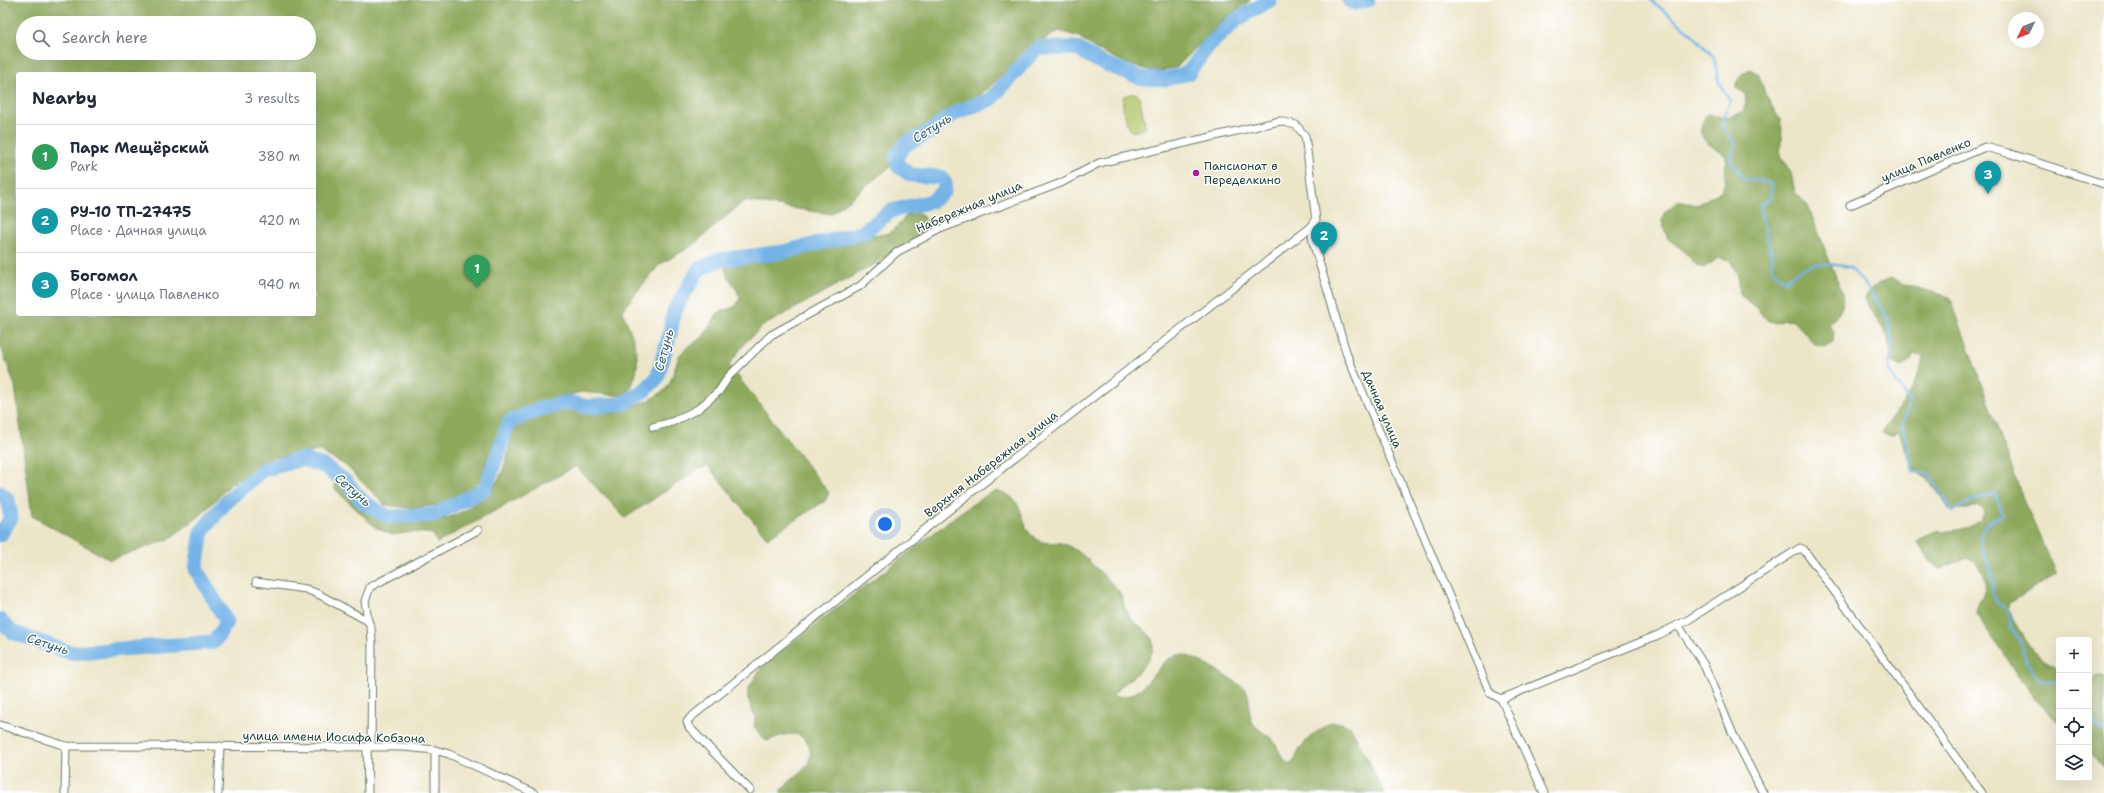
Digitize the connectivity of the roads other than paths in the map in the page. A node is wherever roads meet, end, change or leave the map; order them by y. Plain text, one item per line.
1 (1296, 125) joint
2 (2104, 184) edge
3 (1850, 205) dead end
4 (1311, 227) junction
5 (653, 427) dead end
6 (478, 530) dead end
7 (256, 582) dead end
8 (368, 621) junction
9 (1678, 625) junction
10 (1501, 700) junction
11 (0, 725) edge
12 (66, 746) junction
13 (220, 746) junction
14 (369, 747) junction
15 (435, 750) junction
16 (750, 790) dead end
17 (65, 793) edge
18 (218, 793) edge
19 (368, 793) edge
20 (435, 793) edge
21 (534, 793) edge
22 (1544, 793) edge
23 (1763, 793) edge
24 (1982, 793) edge

1 - 4 street, Дачная улица
1 - 5 street, Набережная улица
2 - 3 street, улица Павленко
4 - 10 street, Дачная улица
4 - 16 street, Верхняя Набережная улица
6 - 8 street
7 - 8 street
8 - 14 street
9 - 10 street
9 - 23 street
9 - 24 street
10 - 22 street
11 - 12 street, улица имени Иосифа Кобзона
12 - 13 street, улица имени Иосифа Кобзона
12 - 17 street
13 - 14 street, улица имени Иосифа Кобзона
13 - 18 street
14 - 15 street, улица имени Иосифа Кобзона
14 - 19 street
15 - 20 street
15 - 21 street, улица имени Иосифа Кобзона

